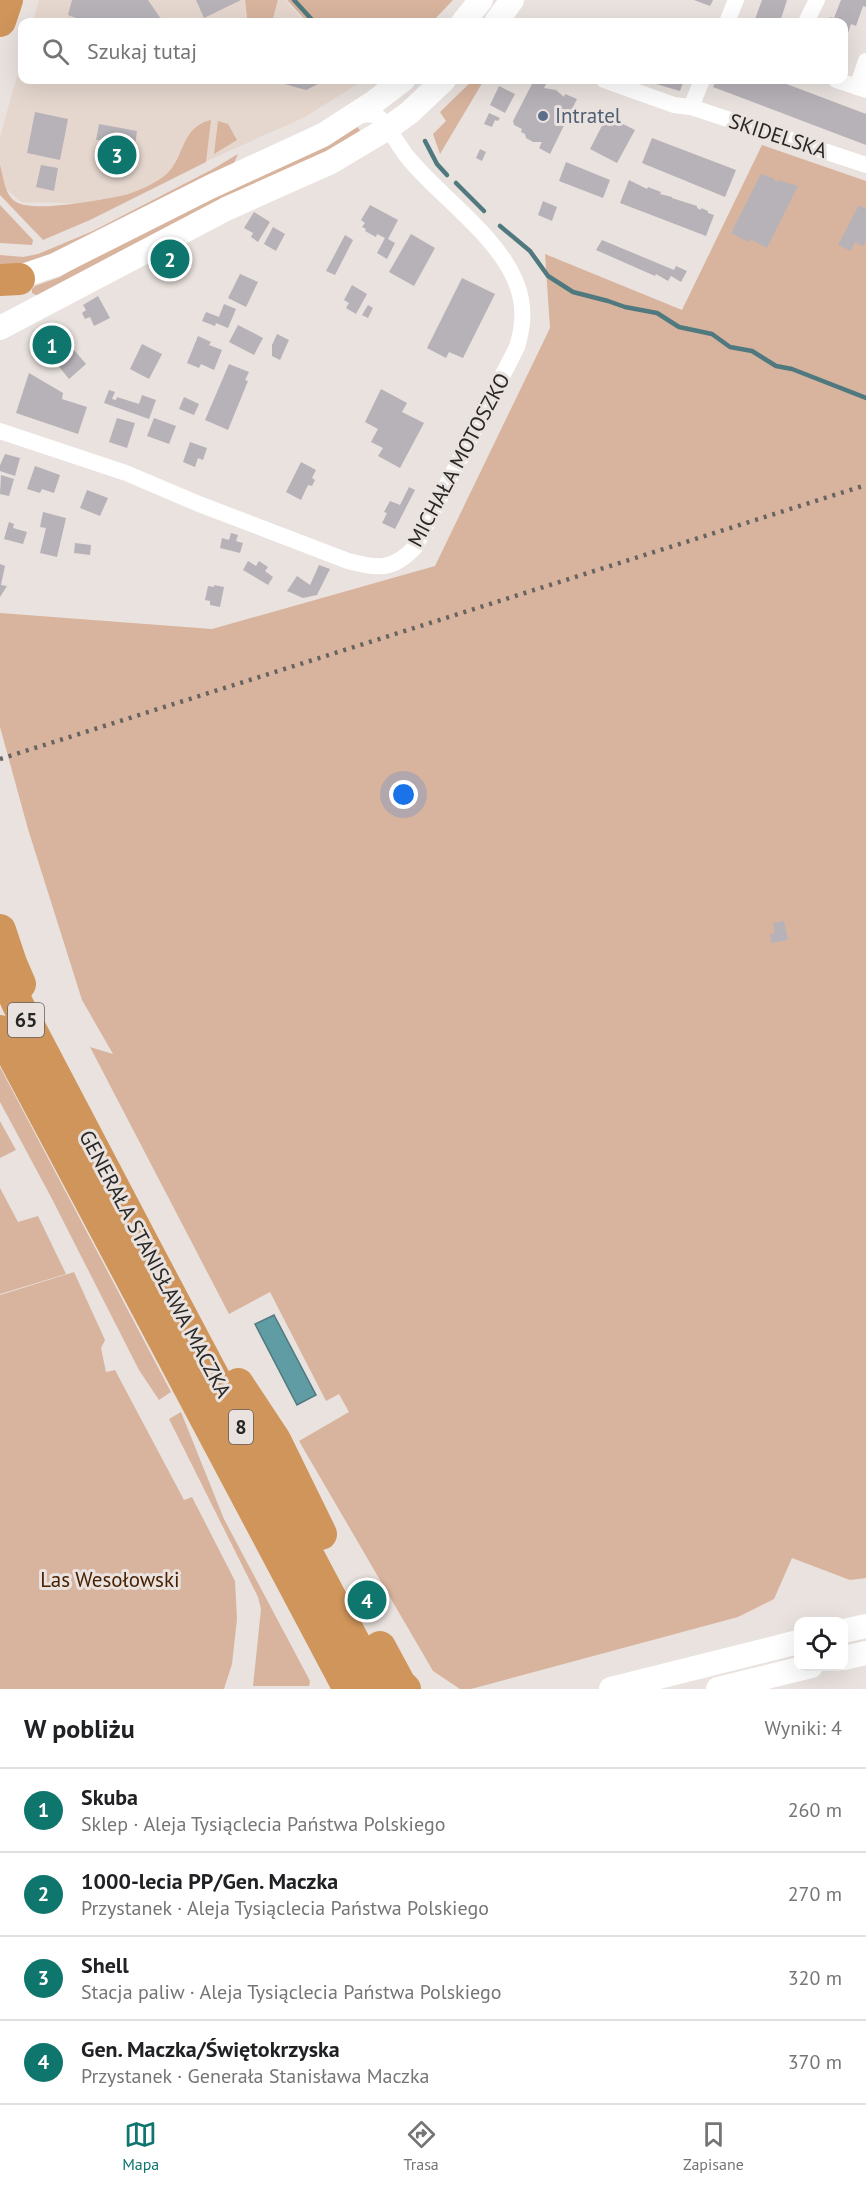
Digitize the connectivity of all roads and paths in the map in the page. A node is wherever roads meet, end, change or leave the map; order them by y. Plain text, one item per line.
1 (7, 0) edge
2 (481, 0) edge
3 (512, 0) edge
4 (736, 0) edge
5 (817, 0) edge
6 (466, 18) edge
7 (499, 18) edge
8 (729, 18) edge
9 (808, 18) edge
10 (0, 21) edge
11 (866, 61) edge
12 (397, 84) edge
13 (440, 84) edge
14 (615, 84) edge
15 (700, 84) edge
16 (861, 88) edge
17 (691, 107) junction
18 (353, 116) junction
19 (388, 128) junction
20 (866, 165) edge
21 (6, 281) edge
22 (36, 308) junction
23 (0, 328) edge
24 (0, 431) edge
25 (0, 930) edge
26 (0, 965) edge
27 (0, 1031) edge
28 (0, 1042) edge
29 (39, 1076) junction
30 (146, 1249) junction
31 (135, 1284) junction
32 (323, 1610) junction
33 (866, 1626) edge
34 (848, 1630) edge
35 (794, 1643) edge
36 (866, 1653) edge
37 (848, 1658) edge
38 (794, 1670) edge
39 (325, 1689) edge
40 (349, 1689) edge
41 (379, 1689) edge
42 (405, 1689) edge
43 (611, 1689) edge
44 (718, 1689) edge

1 - 10 highway
2 - 6 main road
3 - 7 main road
4 - 8 street
5 - 9 street
11 - 16 street
12 - 18 main road
13 - 19 main road
14 - 17 street, SKIDELSKA
15 - 17 street
17 - 20 street, SKIDELSKA
18 - 19 street, MICHAŁA MOTOSZKO
18 - 21 main road
19 - 22 main road
19 - 24 street, MICHAŁA MOTOSZKO
21 - 22 main road
22 - 23 main road
25 - 29 highway, 8
26 - 29 highway, GENERAŁA STANISŁAWA MACZKA / 65
27 - 29 highway, GENERAŁA STANISŁAWA MACZKA / 65
28 - 29 highway, 8
29 - 30 highway, GENERAŁA STANISŁAWA MACZKA / 8
29 - 31 highway, GENERAŁA STANISŁAWA MACZKA / 8
30 - 32 highway, GENERAŁA STANISŁAWA MACZKA / 8
30 - 42 highway
31 - 32 highway, GENERAŁA STANISŁAWA MACZKA / 8
31 - 39 highway
32 - 40 highway, GENERAŁA STANISŁAWA MACZKA / 8
32 - 41 highway, GENERAŁA STANISŁAWA MACZKA / 8
33 - 34 main road
35 - 43 main road
36 - 37 main road
38 - 44 main road

